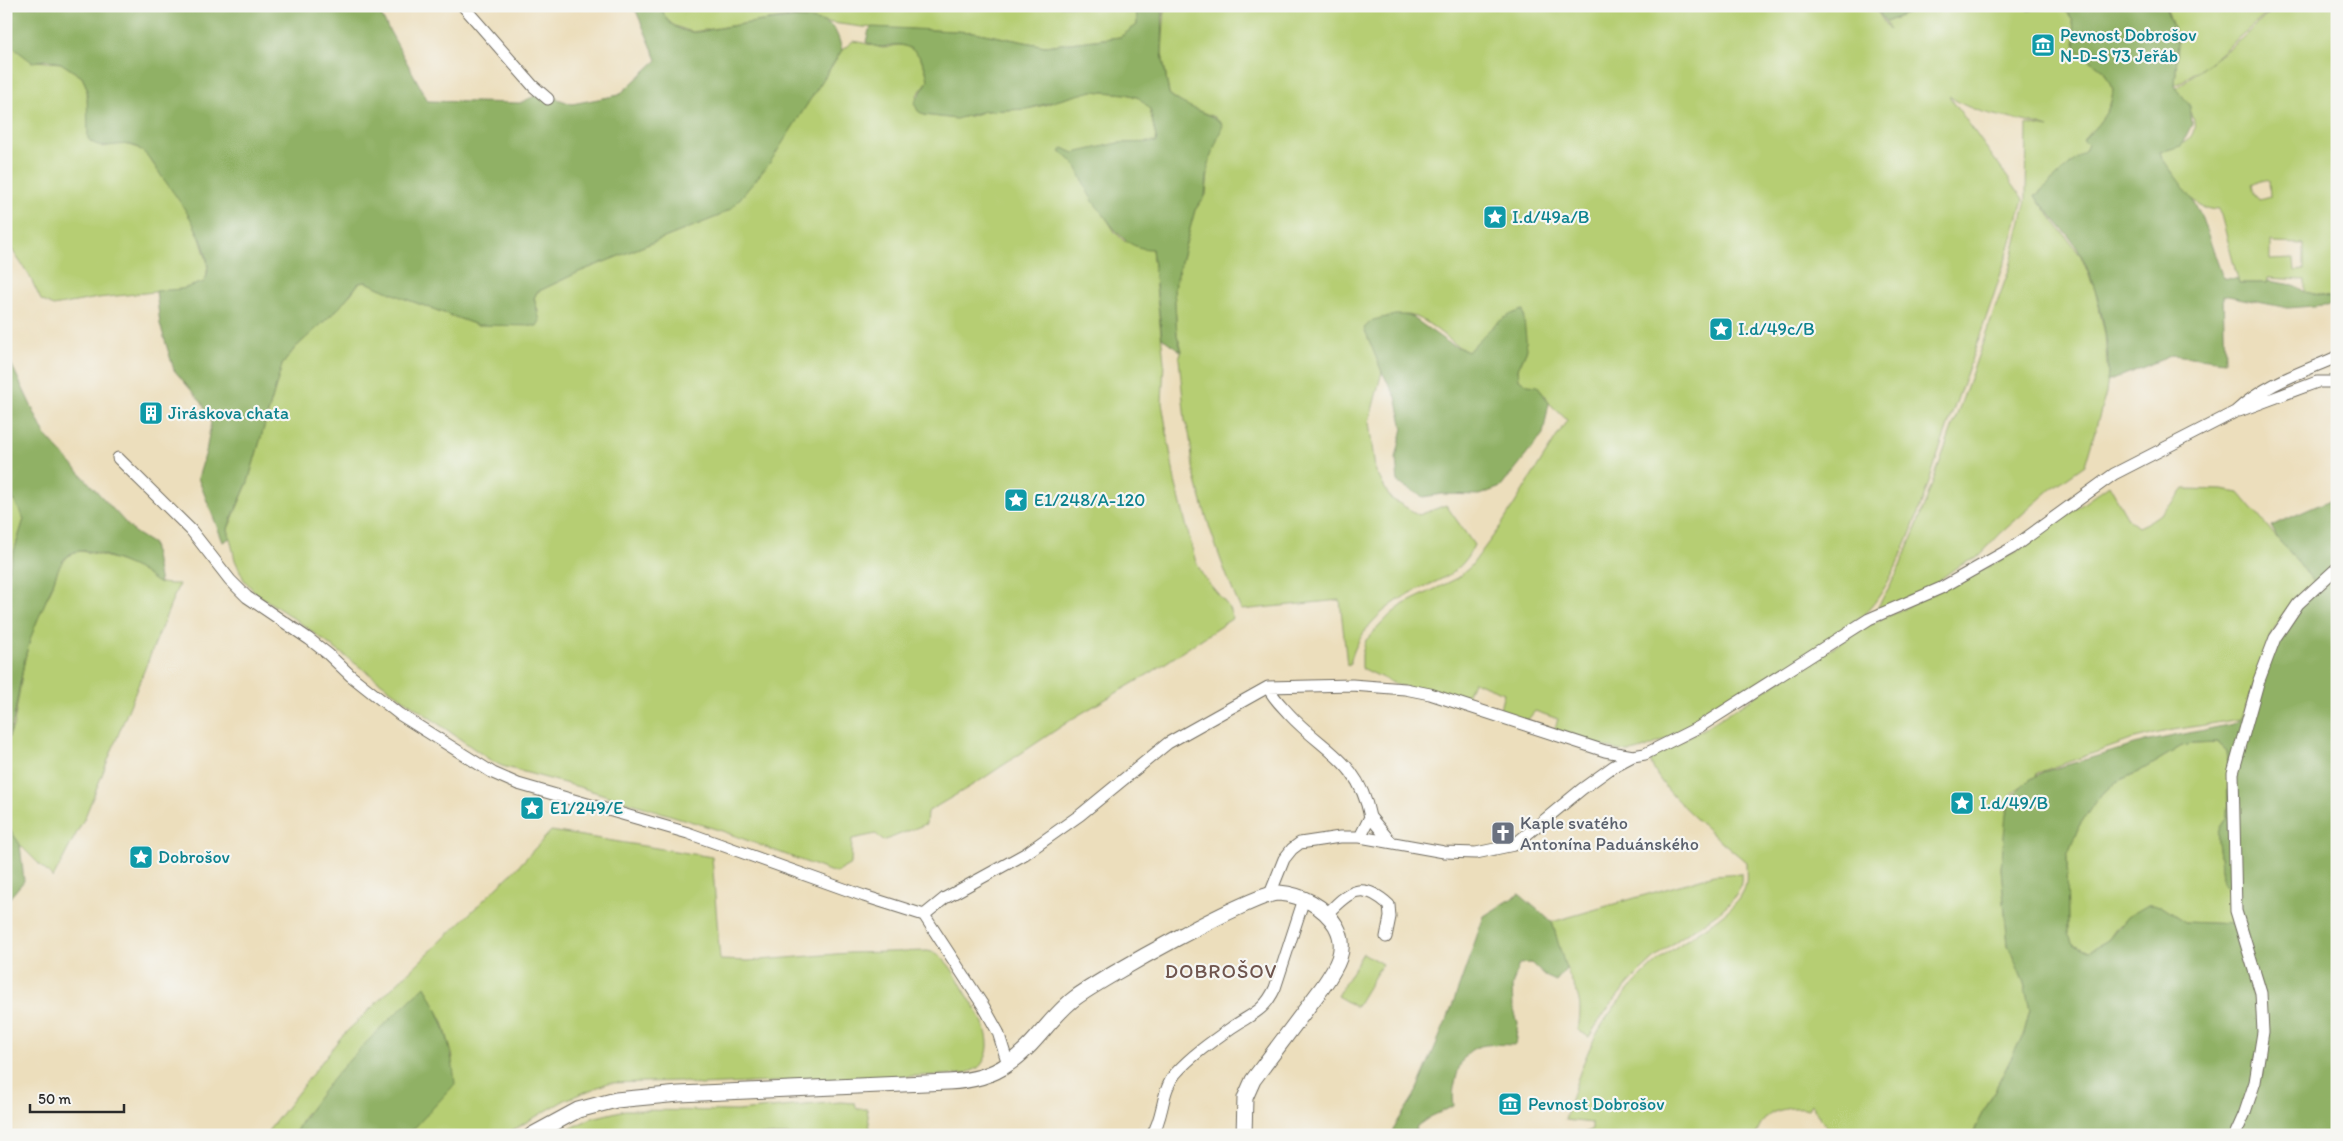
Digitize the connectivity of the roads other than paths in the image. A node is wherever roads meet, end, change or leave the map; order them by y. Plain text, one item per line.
1 (463, 6) edge
2 (548, 99) dead end
3 (2337, 357) edge
4 (2337, 382) edge
5 (2235, 412) junction
6 (118, 458) dead end
7 (2337, 568) edge
8 (1268, 687) junction
9 (1633, 756) junction
10 (1370, 817) junction
11 (1360, 837) junction
12 (1390, 840) junction
13 (1270, 894) junction
14 (1304, 899) junction
15 (1327, 914) junction
16 (924, 915) junction
17 (1386, 937) dead end
18 (1008, 1064) junction
19 (532, 1135) edge
20 (1152, 1135) edge
21 (1244, 1135) edge
22 (2235, 1135) edge

1 - 2 street
3 - 5 street
4 - 5 street
5 - 9 street
6 - 16 street
7 - 22 street
8 - 9 street
8 - 10 street
8 - 16 street
9 - 12 street
10 - 11 street
10 - 12 street
11 - 12 street
11 - 13 street
13 - 14 street
13 - 18 street
14 - 15 street
14 - 20 street
15 - 17 street
15 - 21 street
16 - 18 street
18 - 19 street

